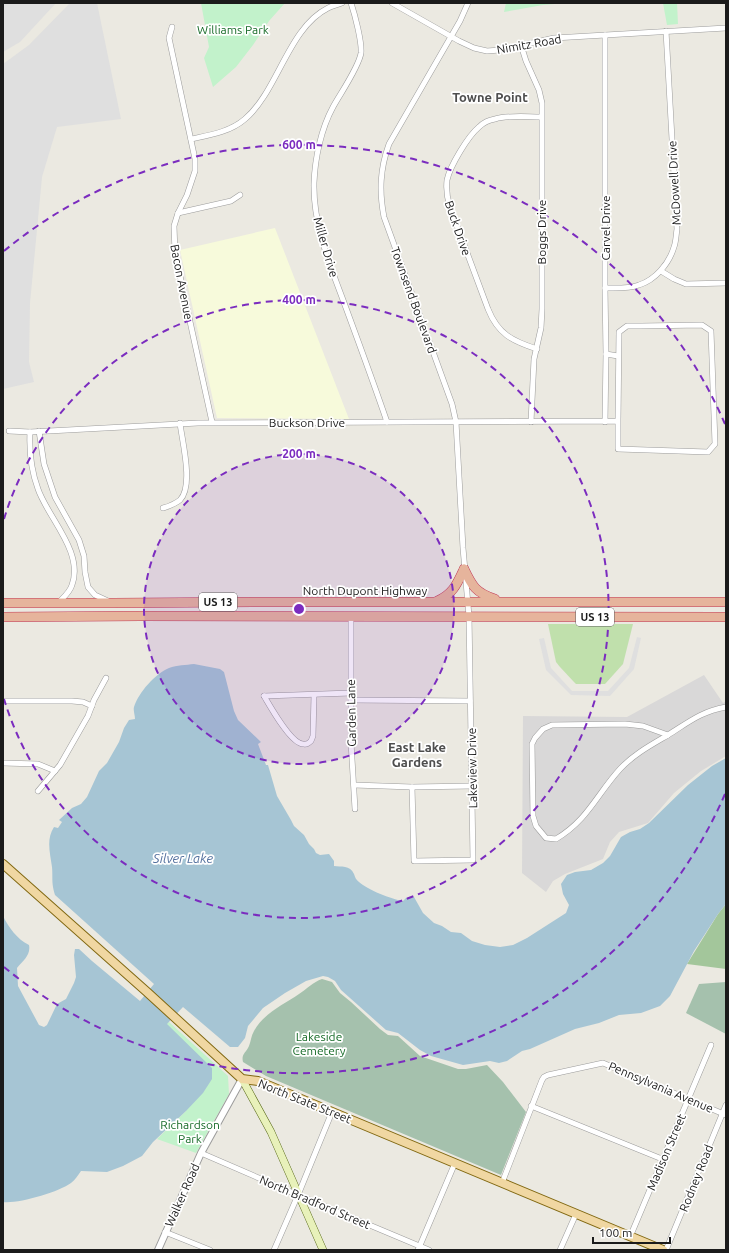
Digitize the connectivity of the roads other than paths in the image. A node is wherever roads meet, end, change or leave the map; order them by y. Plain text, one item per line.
1 (342, 3) edge
2 (351, 3) edge
3 (392, 3) edge
4 (468, 3) edge
5 (172, 27) dead end
6 (726, 28) edge
7 (666, 31) junction
8 (605, 35) junction
9 (450, 37) junction
10 (521, 45) junction
11 (541, 117) junction
12 (191, 139) junction
13 (240, 195) dead end
14 (178, 213) junction
15 (661, 270) junction
16 (726, 283) edge
17 (605, 288) junction
18 (536, 349) junction
19 (606, 354) junction
20 (618, 356) junction
21 (618, 421) junction
22 (212, 422) junction
23 (387, 422) junction
24 (456, 422) junction
25 (531, 422) junction
26 (605, 422) junction
27 (180, 423) junction
28 (9, 431) dead end
29 (39, 431) junction
30 (30, 432) junction
31 (58, 502) junction
32 (164, 508) dead end
33 (48, 509) junction
34 (464, 569) junction
35 (59, 602) junction
36 (434, 602) junction
37 (467, 602) junction
38 (502, 602) junction
39 (726, 602) edge
40 (3, 603) edge
41 (21, 603) junction
42 (113, 603) junction
43 (148, 603) junction
44 (3, 608) edge
45 (111, 616) junction
46 (351, 616) junction
47 (469, 616) junction
48 (3, 617) edge
49 (725, 617) edge
50 (106, 678) dead end
51 (351, 693) junction
52 (314, 695) junction
53 (350, 700) junction
54 (3, 701) edge
55 (470, 701) junction
56 (92, 706) junction
57 (726, 707) edge
58 (668, 735) junction
59 (3, 763) edge
60 (55, 771) junction
61 (354, 785) junction
62 (472, 786) junction
63 (412, 787) junction
64 (38, 791) dead end
65 (355, 809) dead end
66 (3, 864) edge
67 (711, 1045) dead end
68 (242, 1078) junction
69 (688, 1099) junction
70 (726, 1105) edge
71 (532, 1106) junction
72 (332, 1112) junction
73 (724, 1114) edge
74 (201, 1152) junction
75 (662, 1159) junction
76 (455, 1163) junction
77 (502, 1183) junction
78 (298, 1195) junction
79 (576, 1214) junction
80 (166, 1232) junction
81 (630, 1236) junction
82 (419, 1248) edge
83 (158, 1250) edge
84 (210, 1250) edge
85 (274, 1250) edge
86 (324, 1250) edge
87 (429, 1250) edge
88 (560, 1250) edge
89 (663, 1250) edge
90 (666, 1250) edge

1 - 12 street
2 - 23 street, Miller Drive
3 - 9 street, Nimitz Road
4 - 9 street, Townsend Boulevard
5 - 12 street, Bacon Avenue
6 - 7 street, Nimitz Road
7 - 8 street, Nimitz Road
7 - 15 street, McDowell Drive
8 - 10 street, Nimitz Road
8 - 17 street, Carvel Drive
9 - 10 street, Nimitz Road
9 - 24 street, Townsend Boulevard
10 - 11 street, Boggs Drive
11 - 18 street, Boggs Drive
11 - 18 street, Buck Drive
12 - 14 street, Bacon Avenue
13 - 14 street
14 - 22 street, Bacon Avenue
15 - 16 street
15 - 17 street, McDowell Drive
17 - 19 street, Carvel Drive
18 - 25 street, Boggs Drive
19 - 20 street
19 - 26 street, Carvel Drive
20 - 21 street
20 - 21 street
21 - 26 street, Buckson Drive
22 - 23 street, Buckson Drive
22 - 27 street, Buckson Drive
23 - 24 street, Buckson Drive
24 - 25 street, Buckson Drive
24 - 34 street, Townsend Boulevard
25 - 26 street, Buckson Drive
27 - 29 street, Buckson Drive
27 - 32 street
28 - 30 street, Buckson Drive
29 - 30 street, Buckson Drive
29 - 31 street
30 - 33 street
31 - 33 street
31 - 42 street
33 - 35 street
34 - 36 highway
34 - 37 street, Townsend Boulevard
34 - 38 highway
35 - 41 highway, North Dupont Highway / US 13
35 - 42 highway, North Dupont Highway / US 13
36 - 37 highway, North Dupont Highway / US 13
36 - 43 highway, North Dupont Highway / US 13
37 - 38 highway, North Dupont Highway / US 13
37 - 47 street, Townsend Boulevard
38 - 39 highway, North Dupont Highway / US 13
40 - 41 highway, North Dupont Highway / US 13
41 - 44 highway
42 - 43 highway, North Dupont Highway / US 13
43 - 45 highway
45 - 46 highway, US 13
45 - 48 highway, US 13
46 - 47 highway, US 13
46 - 51 street, Garden Lane
47 - 49 highway, US 13
47 - 55 street, Lakeview Drive
50 - 56 street
51 - 52 street
51 - 53 street, Garden Lane
52 - 52 street
53 - 55 street
53 - 61 street, Garden Lane
54 - 56 street
55 - 62 street, Lakeview Drive
56 - 60 street
57 - 58 street
58 - 58 street
59 - 60 street
60 - 64 street
61 - 63 street
61 - 65 street, Garden Lane
62 - 63 street
62 - 63 street, Lakeview Drive
66 - 68 main road, North State Street
67 - 69 street, Madison Street
68 - 72 main road, North State Street
68 - 74 street, Walker Road
68 - 78 main road
69 - 71 street, Pennsylvania Avenue
69 - 73 street, Pennsylvania Avenue
69 - 75 street, Madison Street
70 - 73 street, Rodney Road
71 - 75 street
71 - 77 street, Pennsylvania Avenue
72 - 76 main road, North State Street
72 - 78 street
73 - 90 street, Rodney Road
74 - 78 street, North Bradford Street
74 - 80 street, Walker Road
75 - 81 street, Madison Street
76 - 77 main road, North State Street
76 - 82 street
77 - 79 main road, North State Street
78 - 82 street, North Bradford Street
78 - 85 street
78 - 86 main road
79 - 81 main road, North State Street
79 - 88 street
80 - 83 street, Walker Road
80 - 84 street
81 - 89 main road, North State Street
82 - 87 street, North Bradford Street

